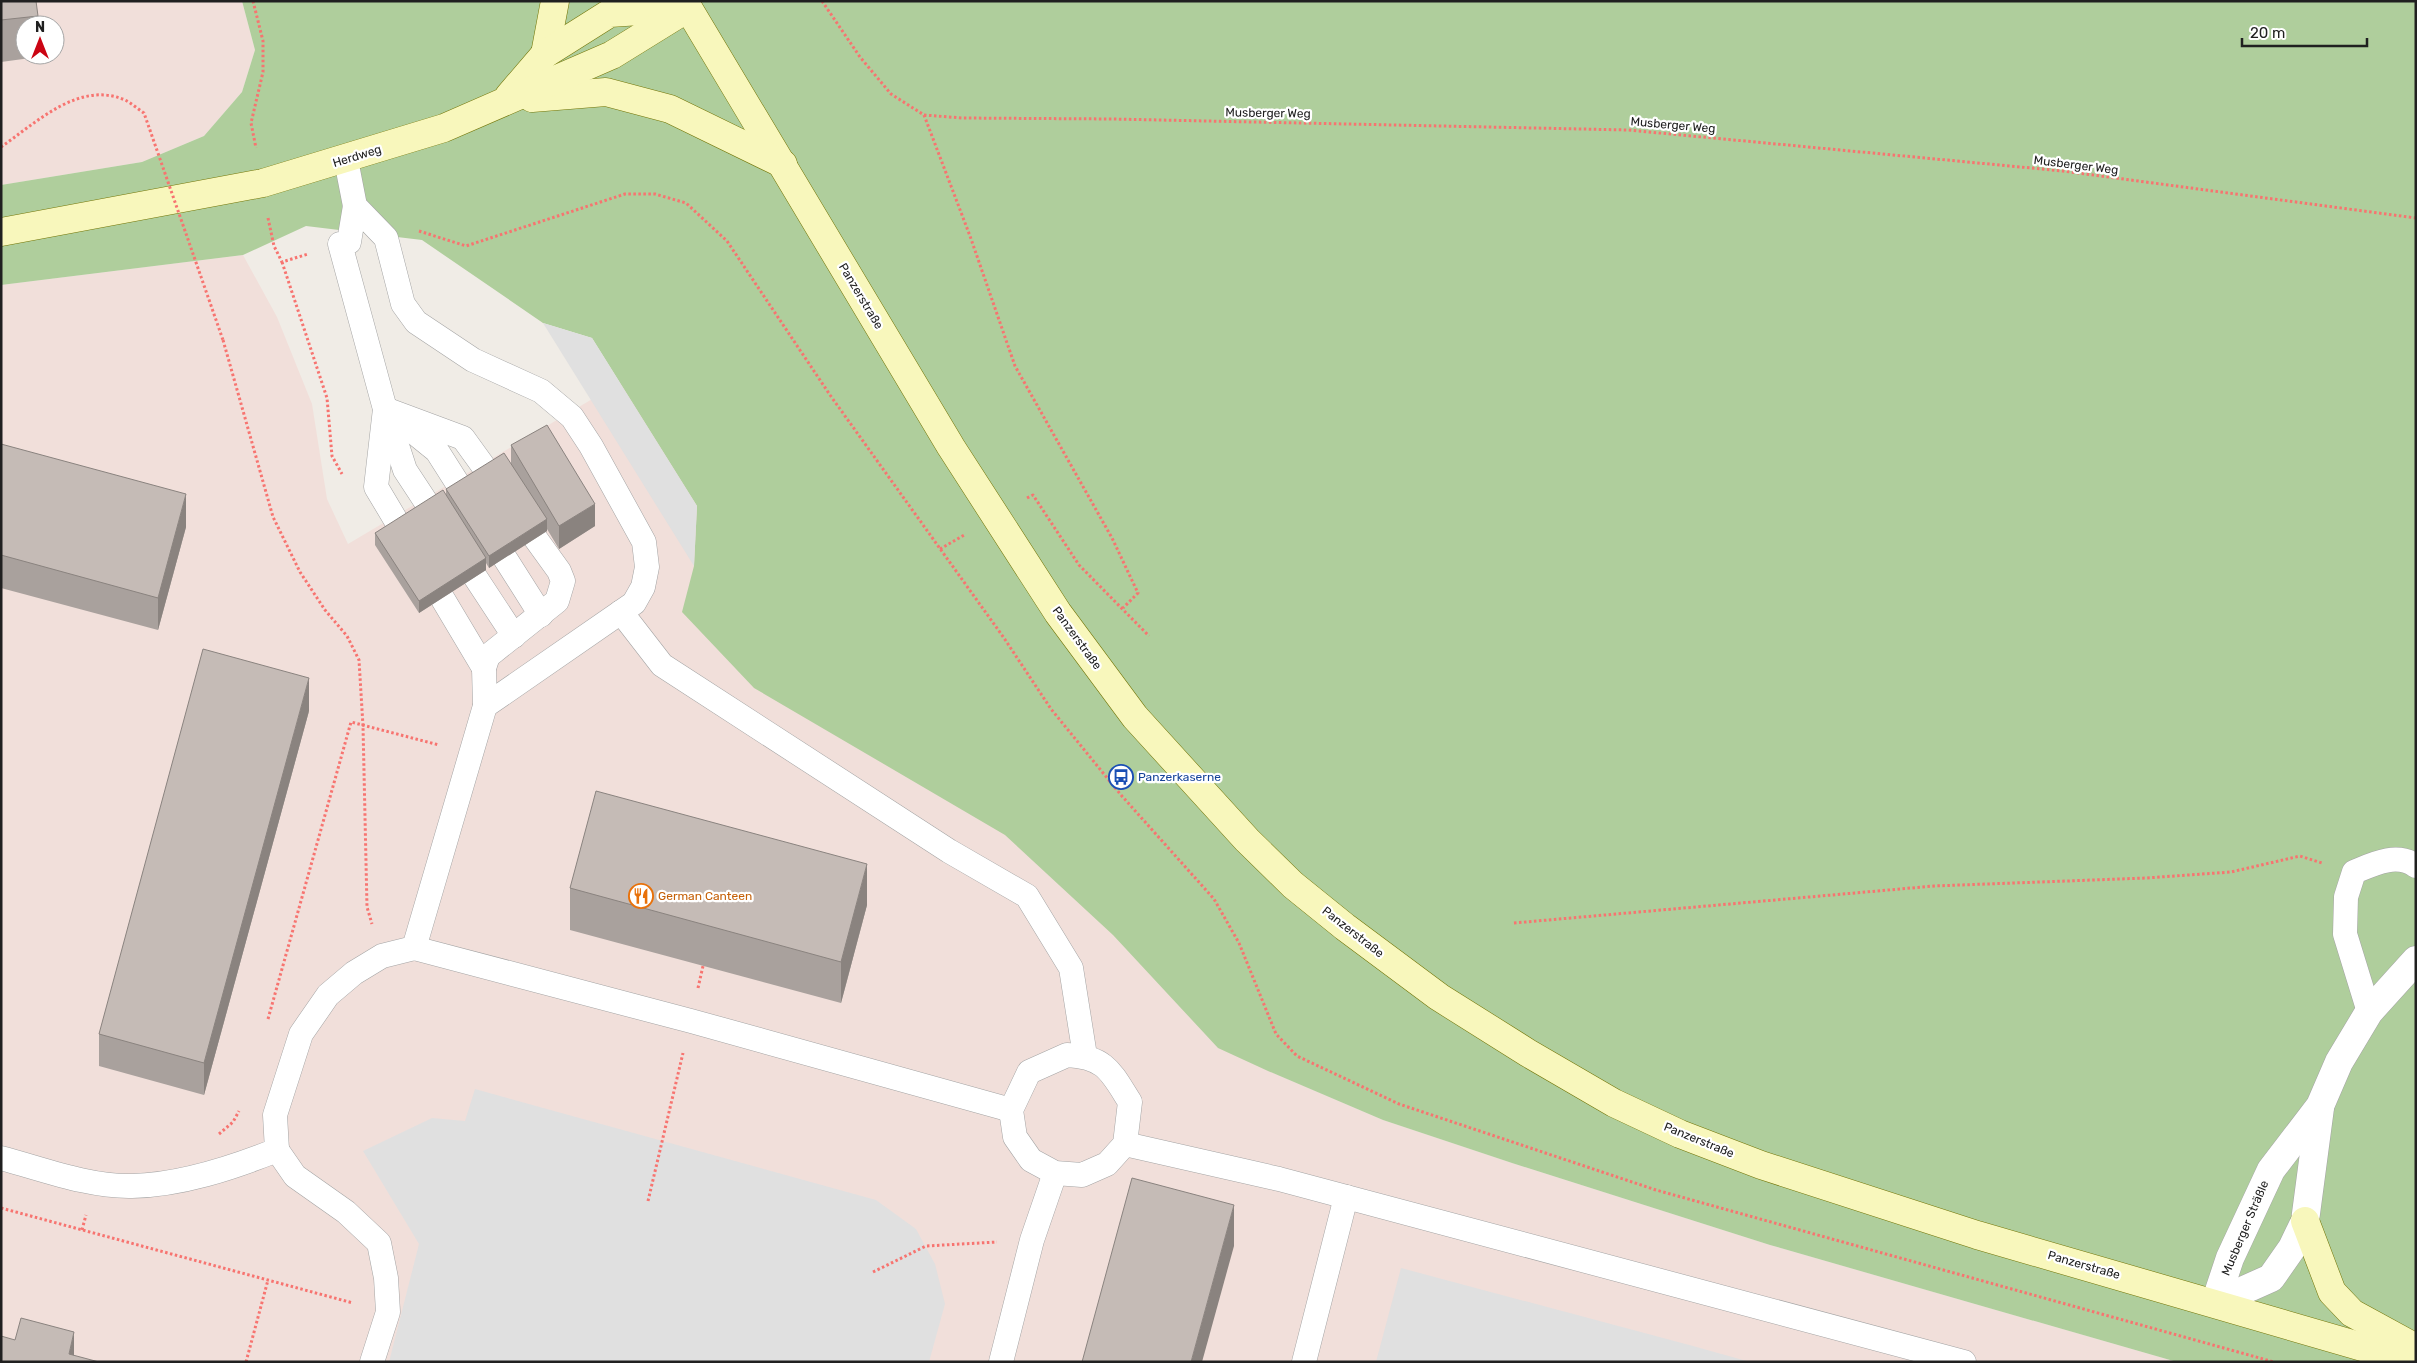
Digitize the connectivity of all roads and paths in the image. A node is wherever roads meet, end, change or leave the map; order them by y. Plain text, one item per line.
1 (253, 1) edge
2 (554, 1) edge
3 (822, 1) edge
4 (686, 5) edge
5 (545, 54) junction
6 (505, 101) junction
7 (924, 115) junction
8 (1, 147) edge
9 (346, 160) junction
10 (783, 164) junction
11 (263, 183) junction
12 (355, 206) junction
13 (2416, 218) edge
14 (1, 232) edge
15 (386, 238) junction
16 (340, 244) junction
17 (282, 262) junction
18 (385, 409) junction
19 (347, 482) dead end
20 (994, 518) junction
21 (940, 550) dead end
22 (1123, 608) junction
23 (621, 612) junction
24 (541, 615) junction
25 (514, 636) junction
26 (1149, 636) dead end
27 (484, 668) junction
28 (485, 706) junction
29 (363, 726) junction
30 (444, 746) dead end
31 (2416, 866) edge
32 (2354, 872) junction
33 (1514, 923) dead end
34 (414, 948) junction
35 (382, 956) junction
36 (2416, 960) edge
37 (703, 966) dead end
38 (2368, 1012) junction
39 (268, 1021) dead end
40 (691, 1021) junction
41 (1085, 1056) junction
42 (242, 1106) dead end
43 (2320, 1106) junction
44 (1011, 1110) junction
45 (215, 1137) dead end
46 (1125, 1144) junction
47 (277, 1150) junction
48 (1, 1158) edge
49 (1054, 1173) junction
50 (92, 1182) junction
51 (1346, 1197) junction
52 (648, 1200) dead end
53 (1, 1208) edge
54 (2305, 1221) junction
55 (82, 1230) junction
56 (1032, 1240) junction
57 (873, 1272) dead end
58 (268, 1280) junction
59 (2215, 1303) junction
60 (388, 1312) junction
61 (2416, 1348) edge
62 (246, 1362) edge
63 (372, 1362) edge
64 (1001, 1362) edge
65 (1304, 1362) edge
66 (1964, 1362) edge
67 (2414, 1362) edge

1 - 11 path
2 - 5 main road
3 - 7 path
4 - 5 main road
4 - 6 main road, Herdweg
4 - 10 main road, Panzerstraße
5 - 6 main road
6 - 9 main road, Herdweg
6 - 10 main road
7 - 13 path, Musberger Weg
7 - 22 path
8 - 29 path, bridge
9 - 11 main road, Herdweg
9 - 12 lane
10 - 20 main road, Panzerstraße
11 - 14 main road, Herdweg
11 - 17 path
12 - 15 lane
12 - 16 lane
15 - 21 path
15 - 23 lane
16 - 17 path
16 - 18 lane
17 - 19 path
18 - 24 lane
18 - 24 lane
18 - 25 lane
18 - 27 lane
20 - 22 path
20 - 59 main road, Panzerstraße
22 - 26 path
23 - 28 lane
23 - 41 lane
24 - 25 lane
25 - 27 lane
27 - 28 lane
28 - 34 lane
29 - 30 path
29 - 35 path
29 - 39 path
31 - 32 lane
32 - 33 path
32 - 38 lane
34 - 35 lane
34 - 40 lane
35 - 47 lane
36 - 38 street, Musberger Sträßle
37 - 40 path
38 - 43 street, Musberger Sträßle
40 - 44 lane
40 - 52 path
41 - 44 lane
41 - 46 lane
42 - 45 path
43 - 54 street, Musberger Sträßle
43 - 59 street, Musberger Sträßle
44 - 49 lane
46 - 49 lane
46 - 51 lane
47 - 50 lane
47 - 60 lane
48 - 50 lane
49 - 56 lane
50 - 55 path
51 - 65 lane
51 - 66 lane
53 - 55 path
54 - 59 street, Musberger Sträßle
54 - 61 main road
55 - 58 path
56 - 57 path
56 - 64 lane
58 - 60 path
58 - 62 path
59 - 67 main road, Panzerstraße
60 - 63 lane

